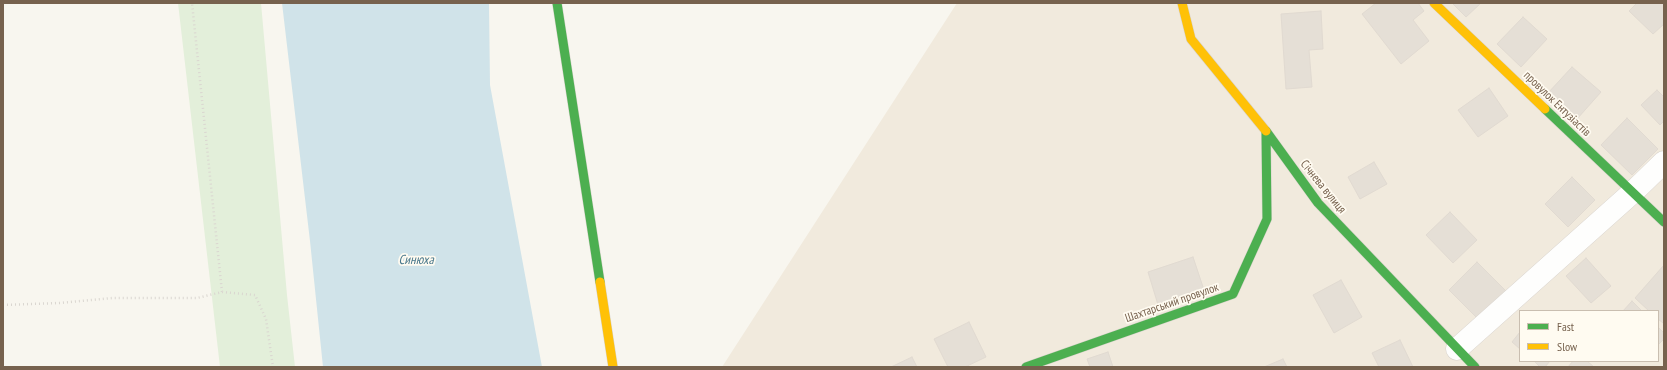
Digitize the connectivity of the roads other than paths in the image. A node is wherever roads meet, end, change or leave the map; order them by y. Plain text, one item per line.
1 (557, 3) edge
2 (1182, 3) edge
3 (1434, 3) edge
4 (1266, 131) junction
5 (1664, 162) edge
6 (1633, 192) junction
7 (1664, 222) edge
8 (1457, 349) junction
9 (613, 367) edge
10 (1026, 367) edge
11 (1474, 367) edge

1 - 9 street
2 - 4 street, Січнева вулиця
3 - 6 street, провулок Ентузіастів
4 - 8 street, Січнева вулиця
4 - 10 street, Шахтарський провулок
5 - 6 street
6 - 7 street, провулок Ентузіастів
6 - 8 street
8 - 11 street, Січнева вулиця

